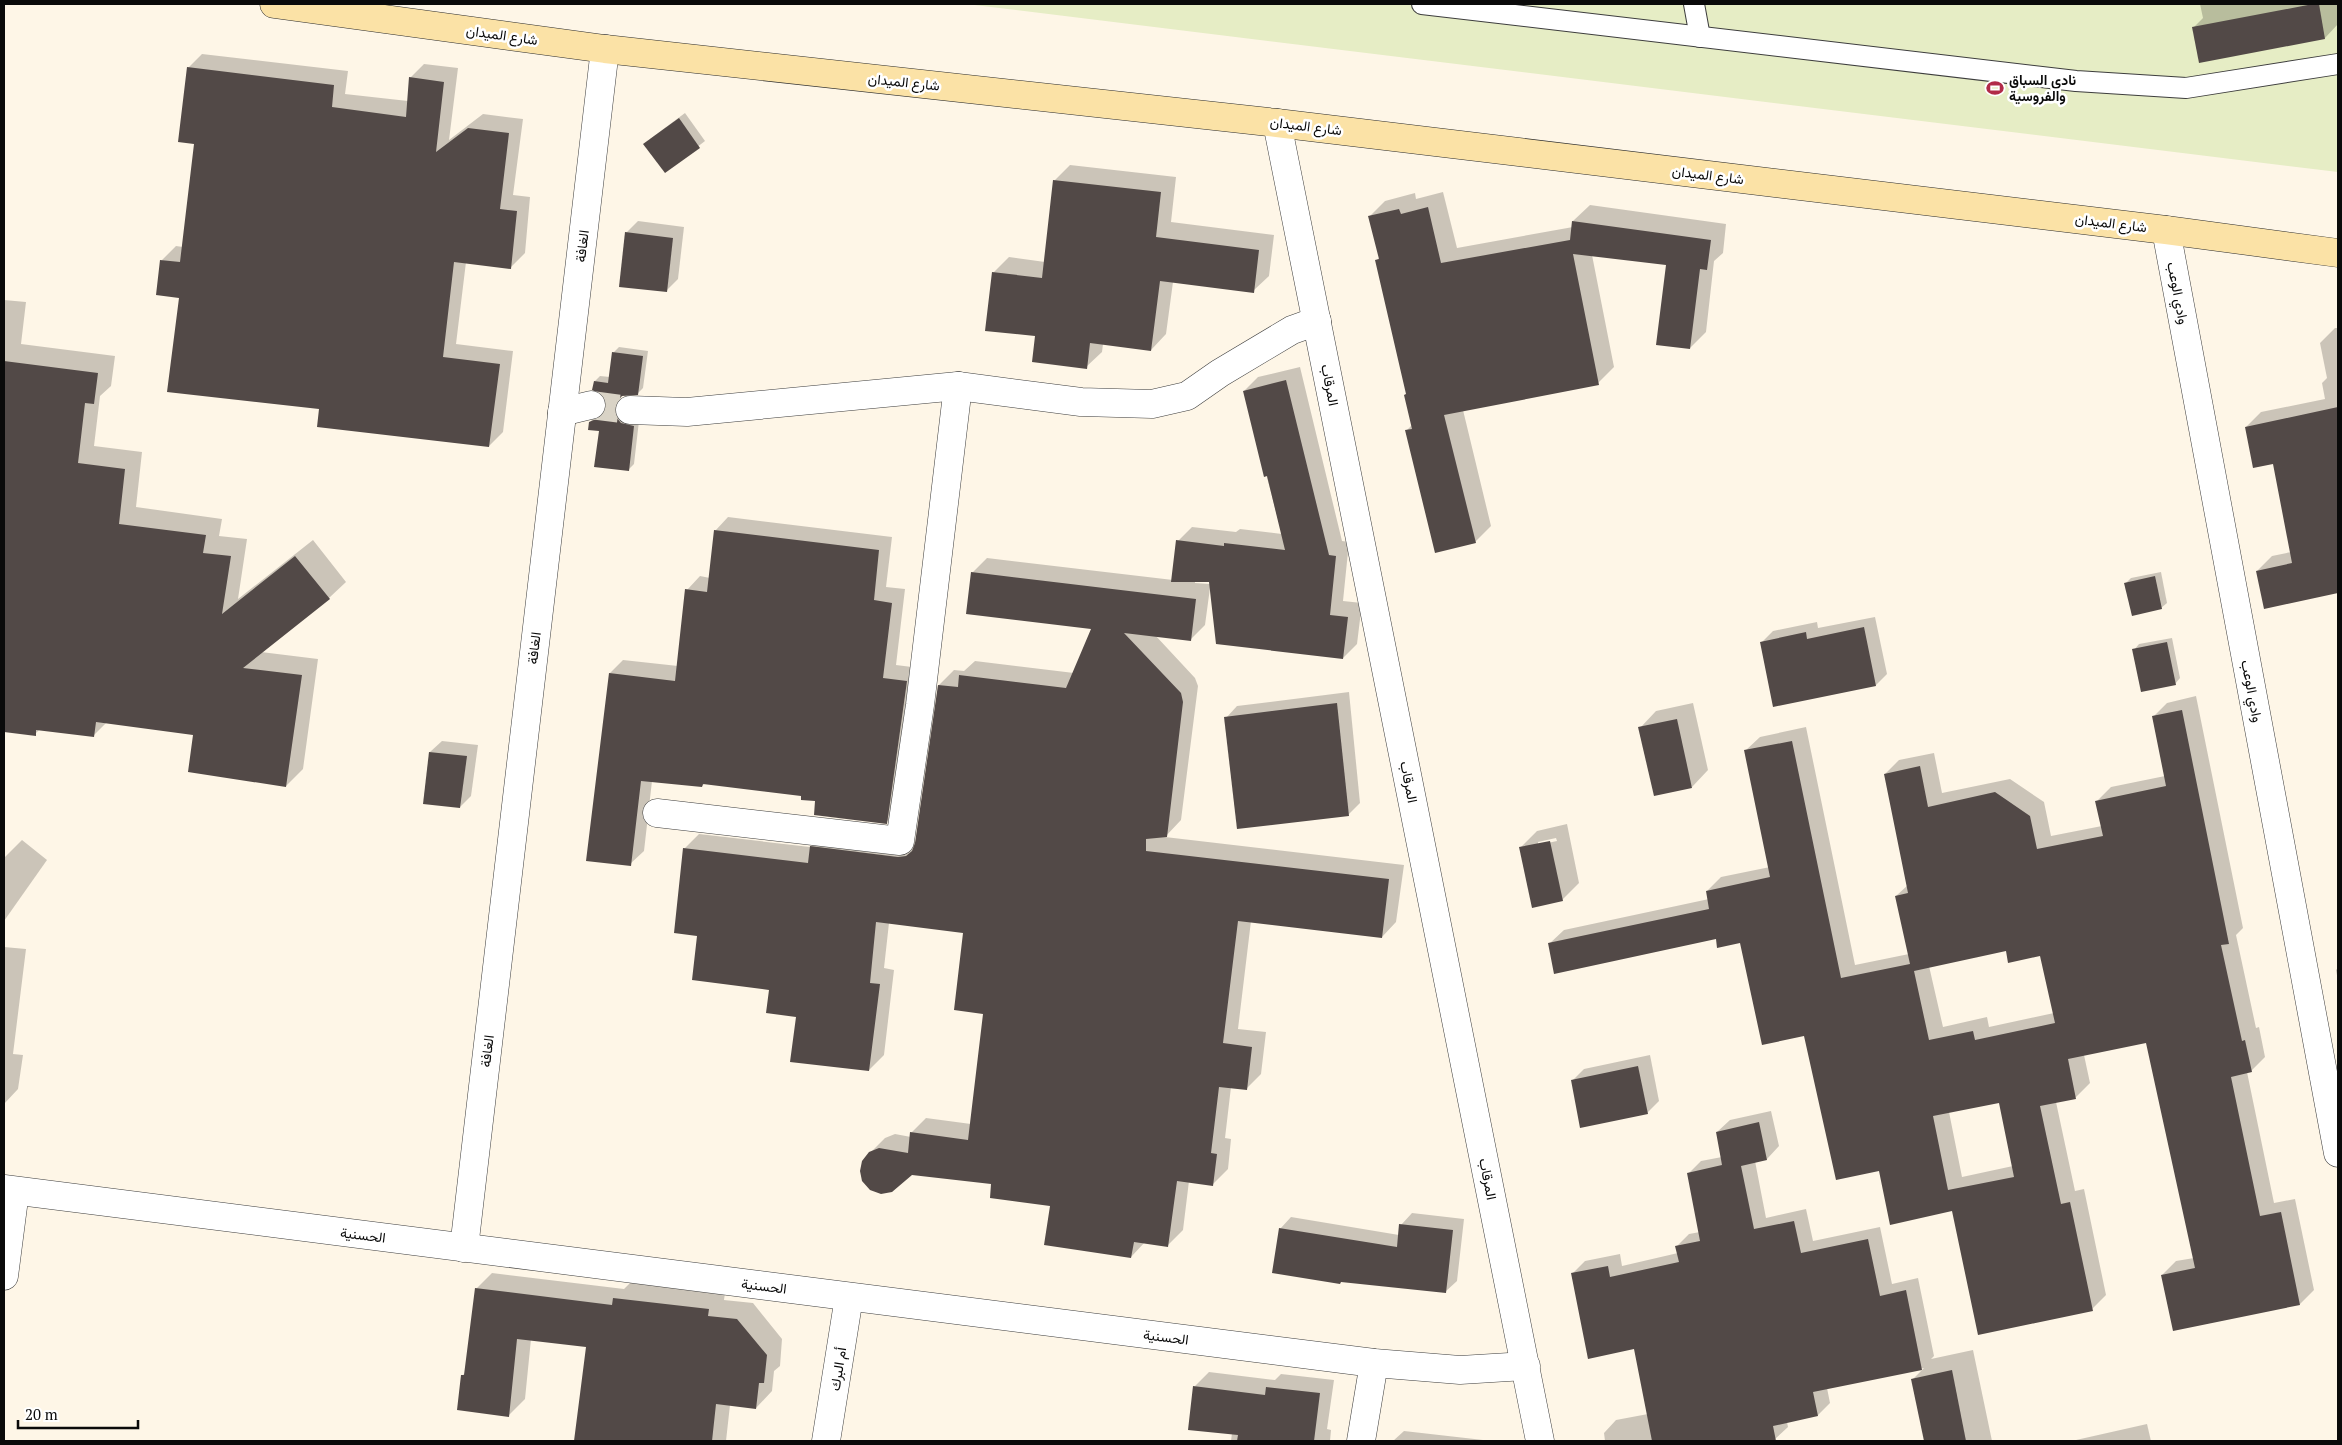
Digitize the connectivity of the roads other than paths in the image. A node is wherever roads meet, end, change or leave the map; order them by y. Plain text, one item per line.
1 (274, 4) edge
2 (1422, 4) edge
3 (1694, 4) edge
4 (1700, 37) junction
5 (605, 49) junction
6 (2338, 64) edge
7 (1277, 123) junction
8 (2166, 230) junction
9 (2338, 253) edge
10 (1317, 321) junction
11 (958, 386) junction
12 (591, 405) tunnel mouth
13 (630, 410) tunnel mouth
14 (562, 412) junction
15 (657, 813) dead end
16 (2338, 1153) edge
17 (9, 1190) edge
18 (464, 1248) junction
19 (4, 1276) edge
20 (849, 1296) junction
21 (1374, 1363) junction
22 (1526, 1366) junction
23 (826, 1441) edge
24 (1361, 1441) edge
25 (1540, 1441) edge

1 - 5 street, شارع الميدان
2 - 4 lane
3 - 4 lane
4 - 6 lane
5 - 7 street, شارع الميدان
5 - 14 street, الغافة
7 - 8 street, شارع الميدان
7 - 10 street, المرقاب
8 - 9 street, شارع الميدان
8 - 16 street, وادي الوعب
10 - 11 street
10 - 22 street, المرقاب
11 - 13 street
11 - 15 street
12 - 14 street
14 - 18 street, الغافة
17 - 18 street, الحسنية
17 - 19 street
18 - 20 street, الحسنية
20 - 21 street, الحسنية
20 - 23 street, أم البرك
21 - 22 street, الحسنية
21 - 24 street
22 - 25 street, المرقاب

